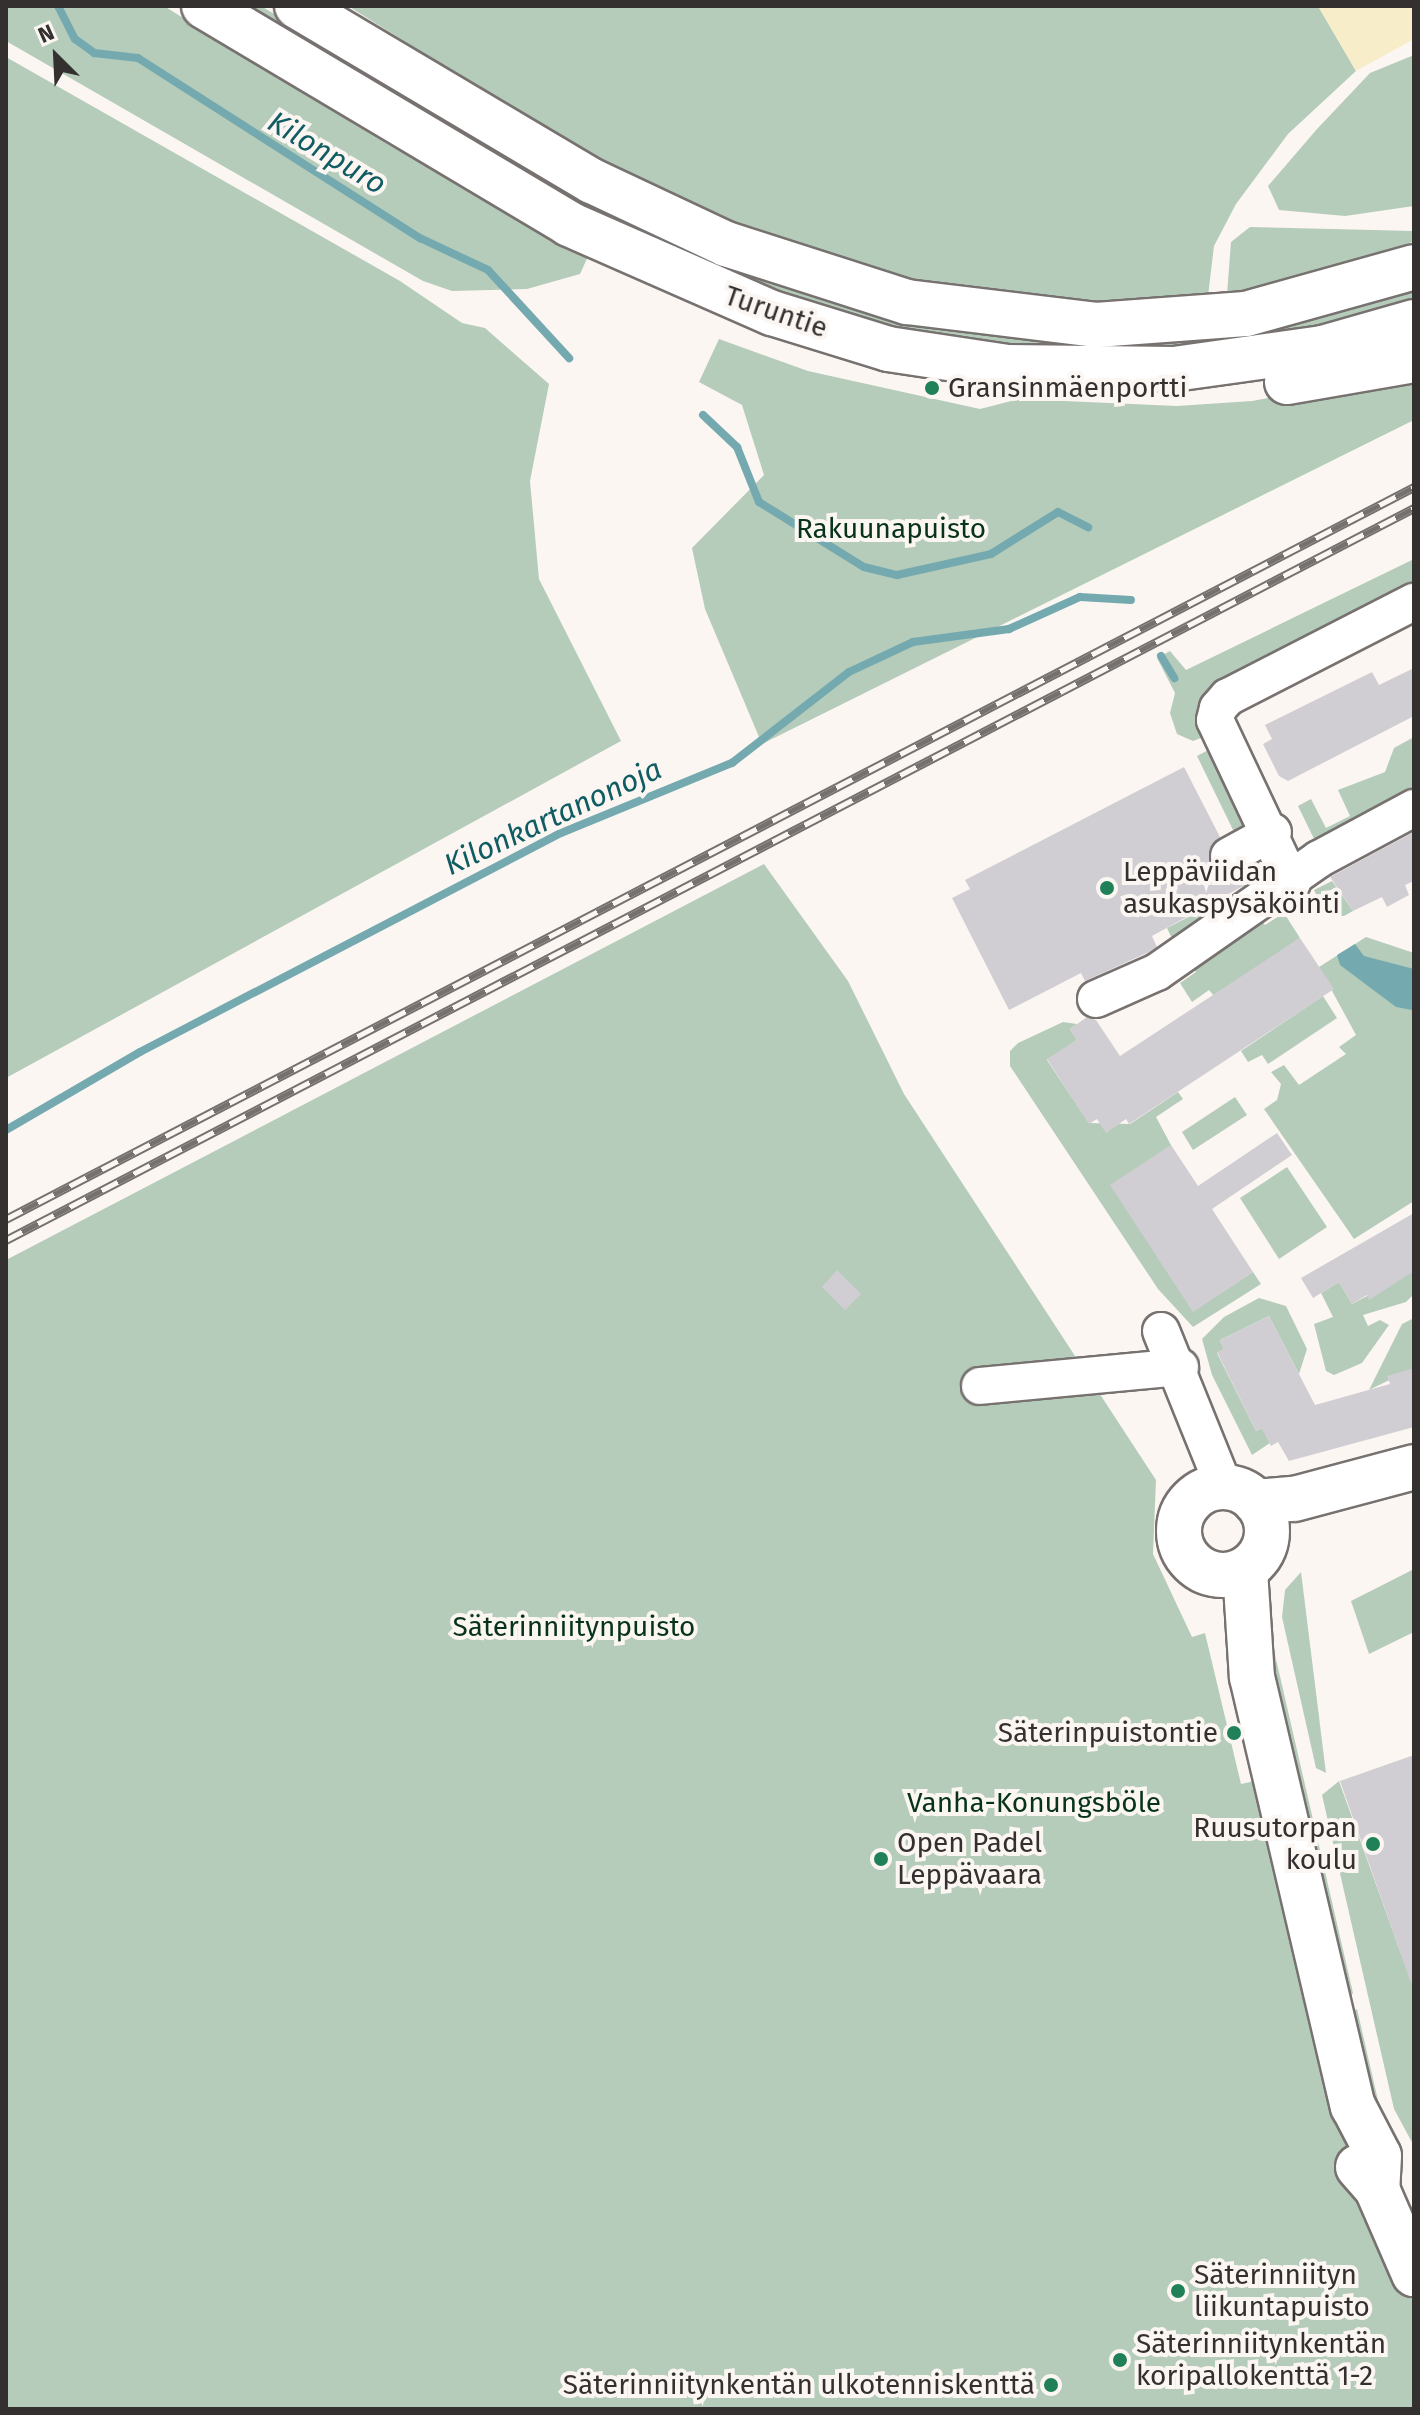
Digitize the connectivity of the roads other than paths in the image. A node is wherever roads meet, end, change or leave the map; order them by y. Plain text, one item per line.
1 (204, 6) edge
2 (297, 6) edge
3 (1414, 267) edge
4 (1414, 322) edge
5 (1414, 360) edge
6 (1174, 369) junction
7 (1414, 602) edge
8 (1414, 808) edge
9 (1273, 832) junction
10 (1229, 856) dead end
11 (1292, 883) junction
12 (1096, 999) dead end
13 (1161, 1331) dead end
14 (1180, 1367) junction
15 (980, 1386) dead end
16 (1414, 1467) edge
17 (1240, 1494) junction
18 (1414, 1495) edge
19 (1255, 1557) junction
20 (1199, 1568) junction
21 (1252, 1677) junction
22 (1414, 2274) edge

1 - 6 main road, Turuntie
2 - 3 main road, Turuntie
4 - 6 main road, Turuntie
5 - 6 main road
7 - 9 street
8 - 11 street
9 - 10 street
9 - 11 street
11 - 12 street
13 - 14 street
14 - 15 street
14 - 17 street
16 - 17 main road
17 - 19 main road
17 - 20 main road
18 - 19 main road
19 - 20 main road
19 - 21 main road
20 - 21 main road
21 - 22 main road

